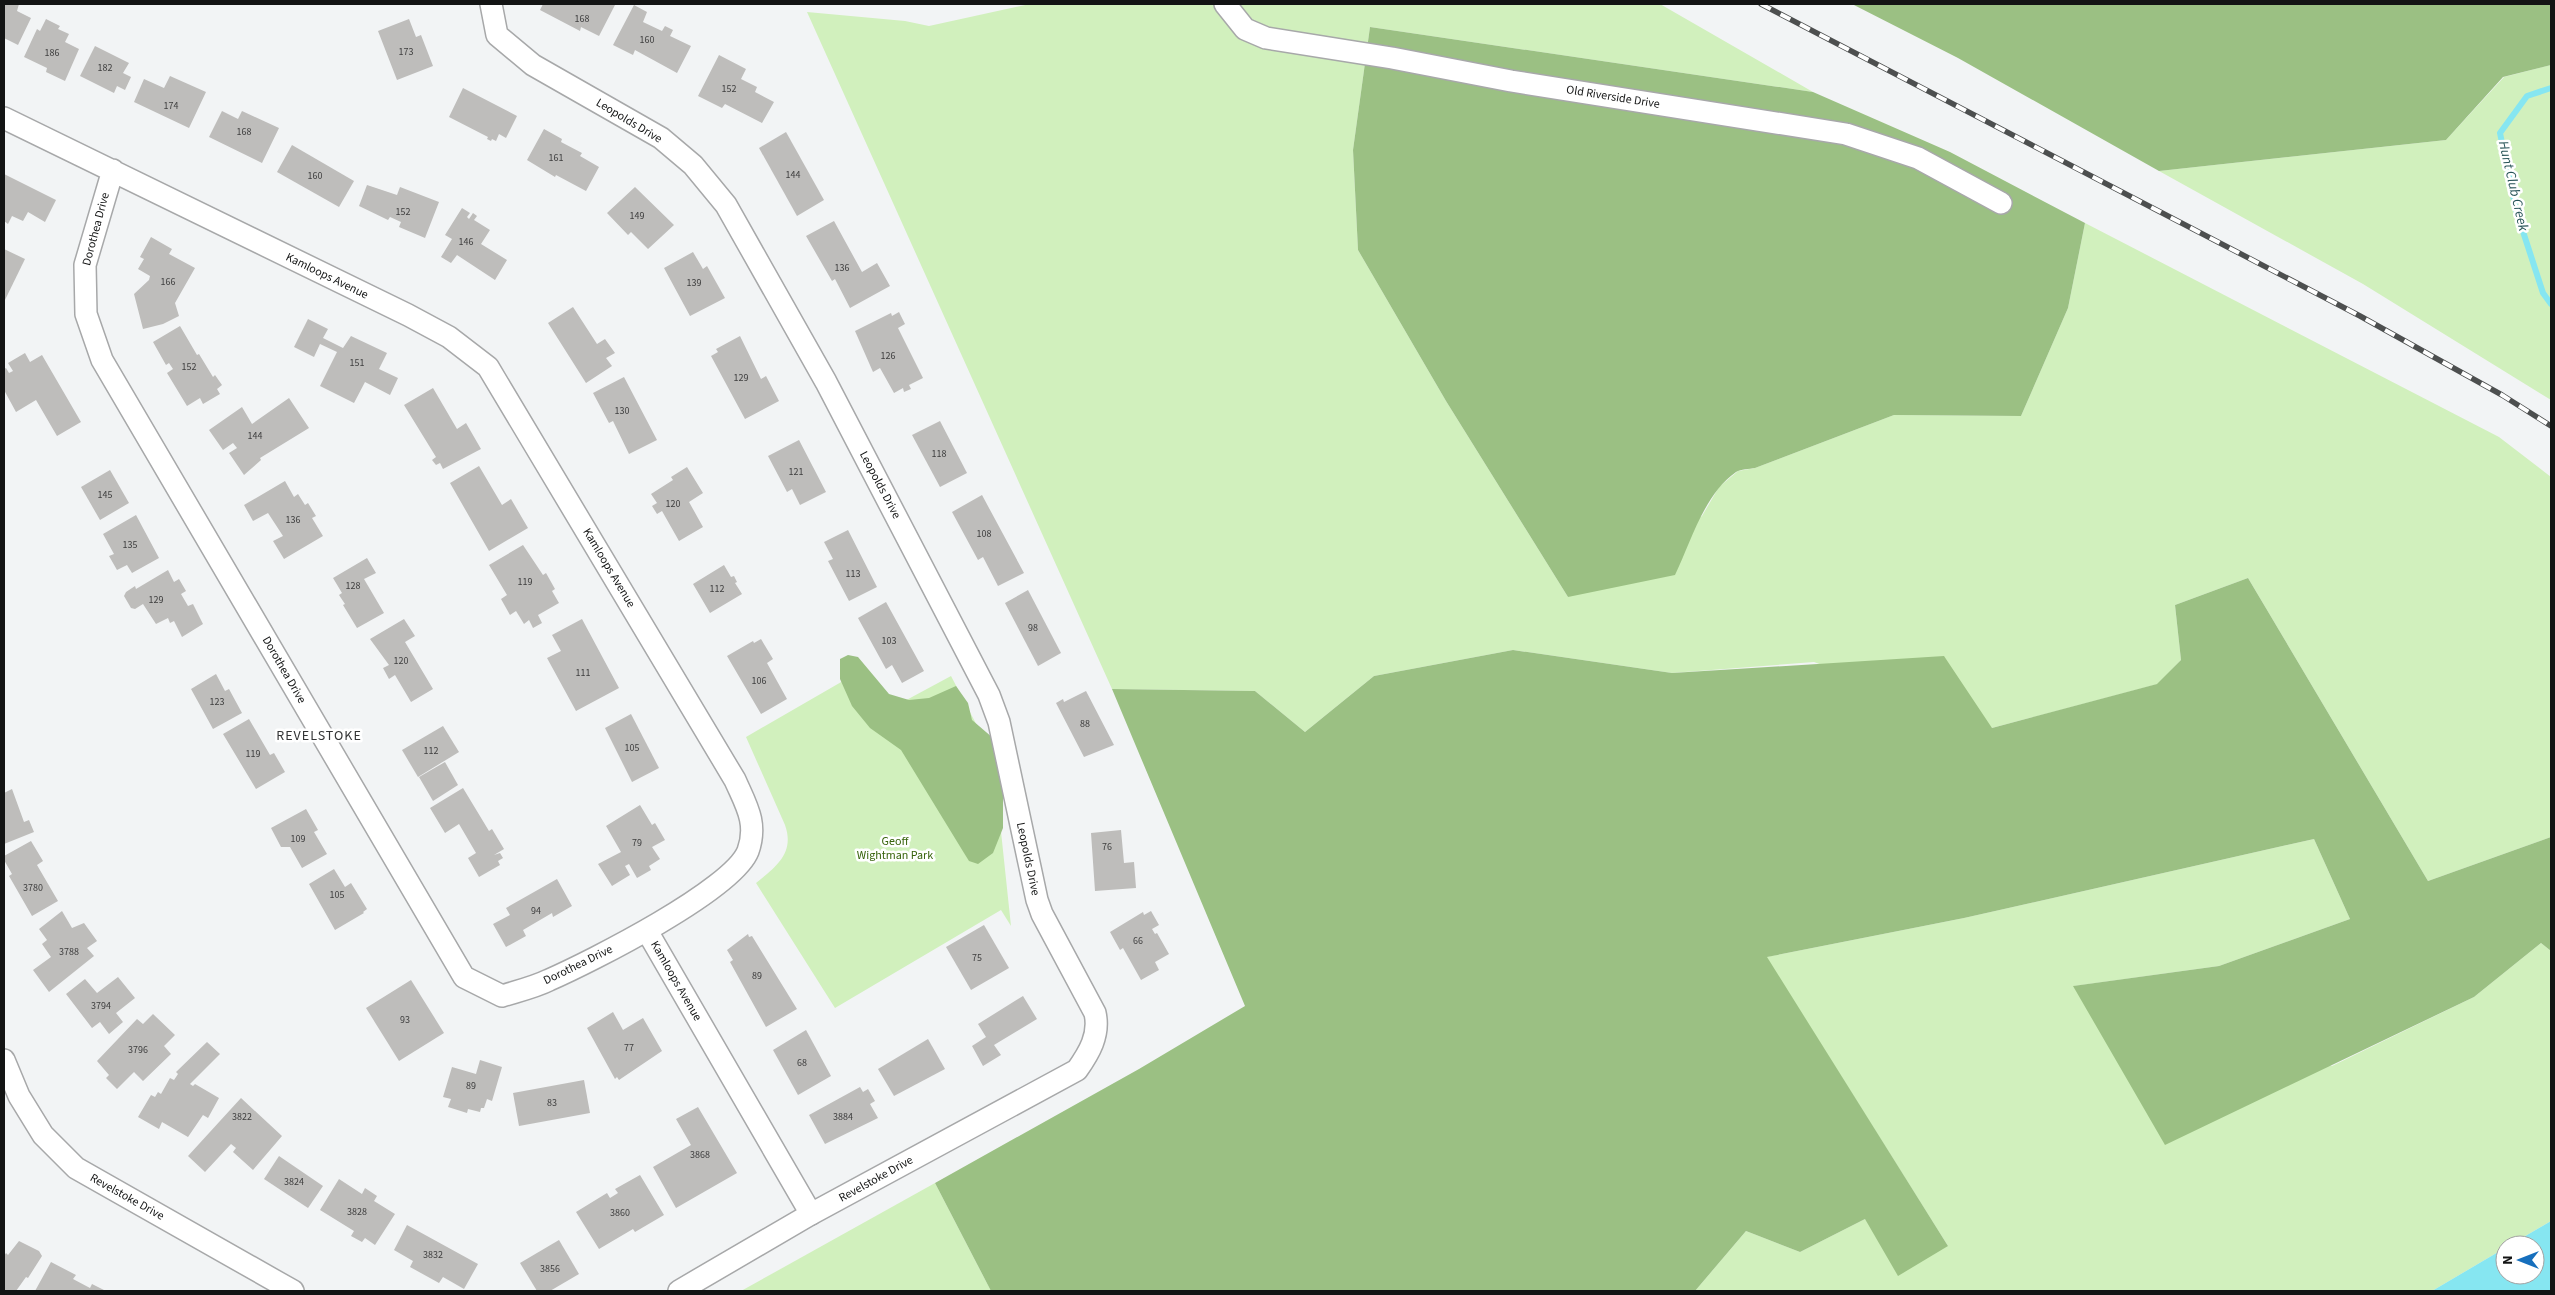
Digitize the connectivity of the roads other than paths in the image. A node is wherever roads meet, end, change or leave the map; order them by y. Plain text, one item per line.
1 (491, 4) edge
2 (1225, 4) edge
3 (4, 118) edge
4 (113, 170) junction
5 (2001, 203) dead end
6 (647, 931) junction
7 (4, 1060) edge
8 (1075, 1071) joint
9 (812, 1214) junction
10 (293, 1291) edge
11 (679, 1291) edge

1 - 8 street, Leopolds Drive
2 - 5 street, Old Riverside Drive
3 - 4 street, Kamloops Avenue
4 - 6 street, Kamloops Avenue
4 - 6 street, Dorothea Drive
6 - 9 street, Kamloops Avenue
7 - 10 street, Revelstoke Drive
8 - 9 street, Revelstoke Drive
9 - 11 street, Revelstoke Drive

